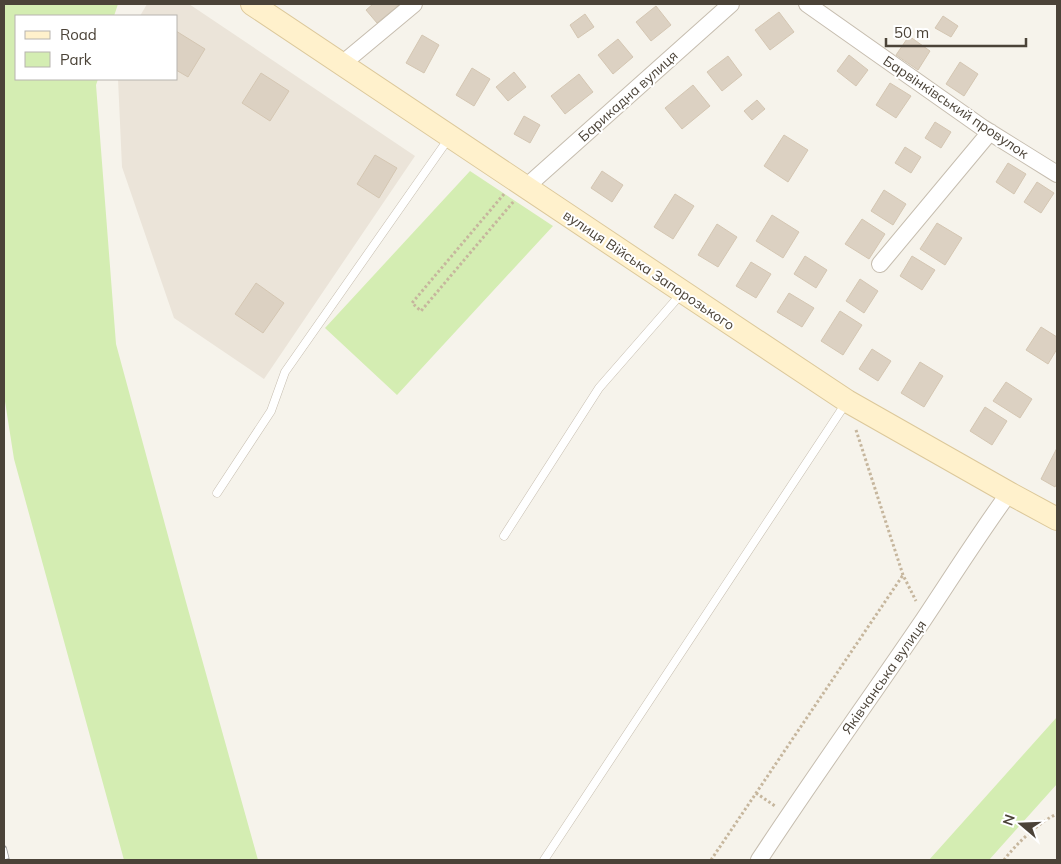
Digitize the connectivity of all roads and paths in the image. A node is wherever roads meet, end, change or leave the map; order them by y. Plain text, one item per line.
1 (252, 4) edge
2 (414, 4) edge
3 (731, 4) edge
4 (806, 4) edge
5 (342, 64) junction
6 (990, 132) junction
7 (450, 136) junction
8 (1057, 174) edge
9 (521, 184) junction
10 (880, 264) dead end
11 (683, 292) junction
12 (847, 401) junction
13 (217, 493) dead end
14 (1009, 493) junction
15 (1057, 519) edge
16 (504, 536) dead end
17 (903, 575) junction
18 (924, 618) junction
19 (756, 793) junction
20 (1057, 814) edge
21 (788, 815) junction
22 (544, 860) edge
23 (711, 860) edge
24 (759, 860) edge
25 (1004, 860) edge

1 - 5 street, вулиця Війська Запорозького
2 - 5 street
3 - 9 street, Барикадна вулиця
4 - 6 street, Барвінківський провулок
5 - 7 street, вулиця Війська Запорозького
6 - 8 street, Барвінківський провулок
6 - 10 street
7 - 9 street, вулиця Війська Запорозького
7 - 13 lane
9 - 9 path
9 - 11 street, вулиця Війська Запорозького
11 - 12 street, вулиця Війська Запорозького
11 - 16 lane
12 - 14 street, вулиця Війська Запорозького
12 - 17 path
12 - 22 lane
14 - 15 street, вулиця Війська Запорозького
14 - 18 street, Яківчанська вулиця
17 - 18 path
17 - 19 path
18 - 21 street, Яківчанська вулиця
19 - 21 path
19 - 23 path
20 - 25 path
21 - 24 street, Яківчанська вулиця

